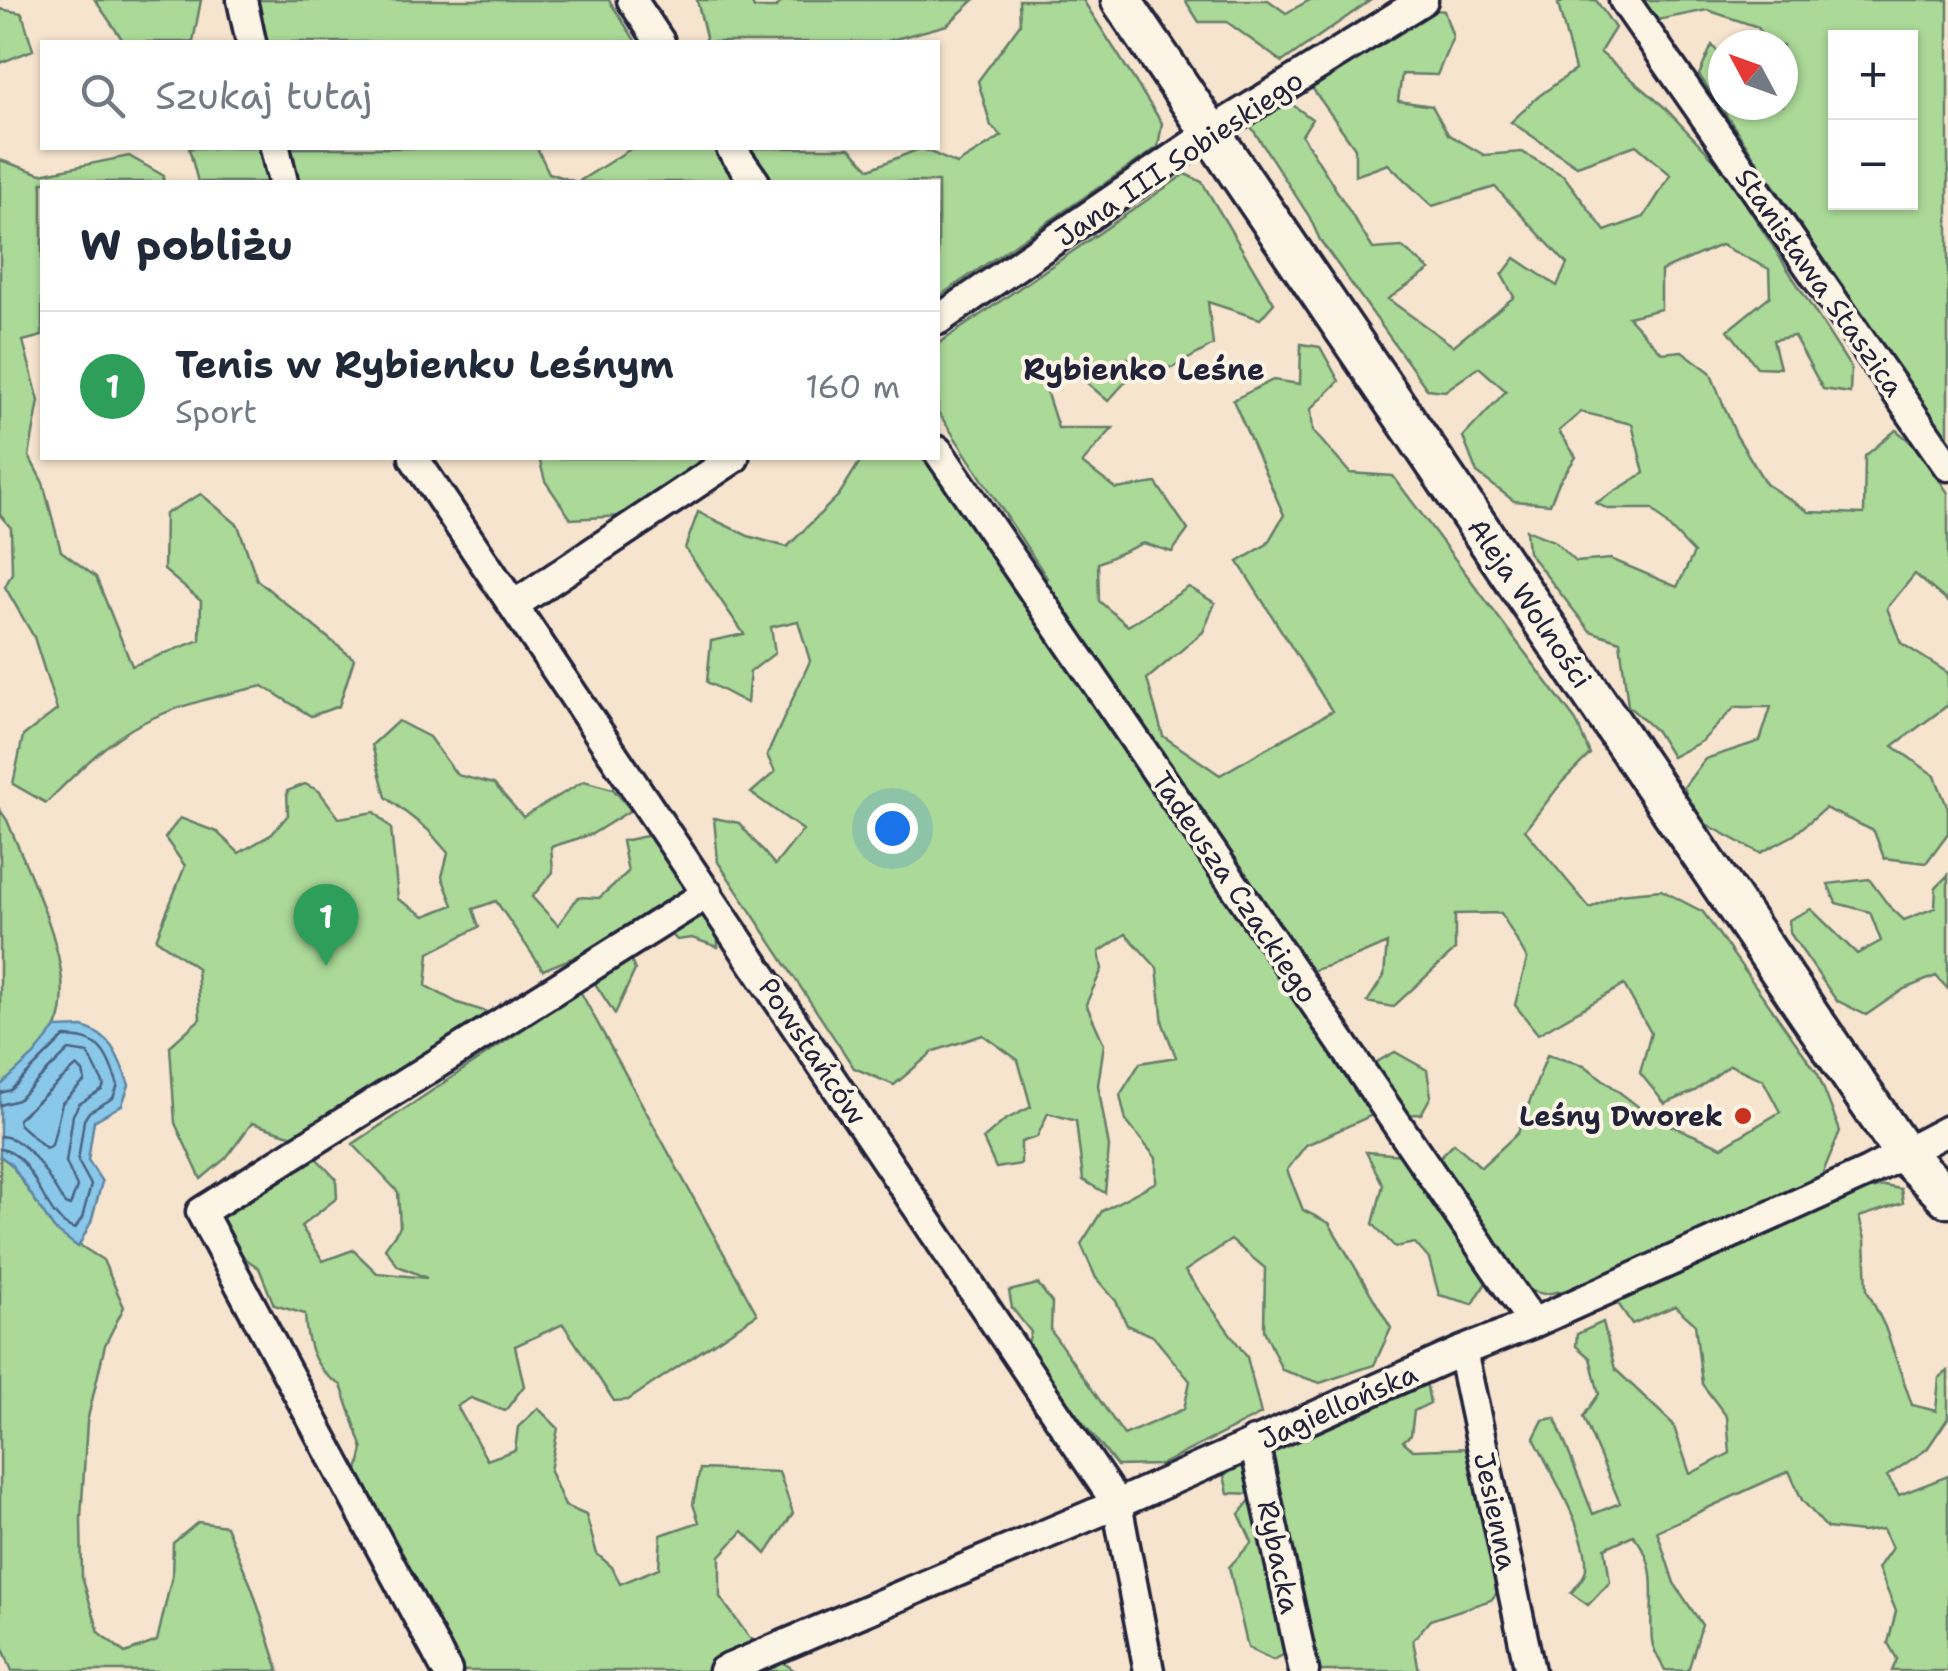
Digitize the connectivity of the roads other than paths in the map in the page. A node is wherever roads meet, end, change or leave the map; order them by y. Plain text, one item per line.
1 (242, 0) edge
2 (632, 0) edge
3 (1122, 0) edge
4 (1424, 0) edge
5 (1624, 0) edge
6 (252, 40) edge
7 (659, 40) edge
8 (1210, 132) junction
9 (275, 150) edge
10 (733, 150) edge
11 (282, 180) edge
12 (754, 180) edge
13 (940, 319) edge
14 (940, 454) edge
15 (415, 460) edge
16 (731, 460) edge
17 (1948, 466) edge
18 (514, 605) junction
19 (708, 893) junction
20 (1948, 1130) edge
21 (1904, 1154) junction
22 (1948, 1198) edge
23 (1532, 1323) junction
24 (1462, 1351) junction
25 (1254, 1442) junction
26 (1117, 1504) junction
27 (447, 1671) edge
28 (723, 1671) edge
29 (1149, 1671) edge
30 (1304, 1671) edge
31 (1530, 1671) edge

1 - 6 street
2 - 7 street
3 - 8 street, Aleja Wolności
4 - 8 street, Jana III Sobieskiego
5 - 17 street, Stanisława Staszica
8 - 13 street, Jana III Sobieskiego
8 - 21 street, Aleja Wolności
9 - 11 street
10 - 12 street
14 - 23 street, Tadeusza Czackiego
15 - 18 street, Powstańców
16 - 18 street
18 - 19 street, Powstańców
19 - 26 street, Powstańców
19 - 27 street
20 - 21 street, Jagiellońska
21 - 22 street, Aleja Wolności
21 - 23 street, Jagiellońska
23 - 24 street, Jagiellońska
24 - 25 street, Jagiellońska
24 - 31 street, Jesienna
25 - 26 street, Jagiellońska
25 - 30 street, Rybacka
26 - 28 street, Jagiellońska
26 - 29 street, Powstańców

